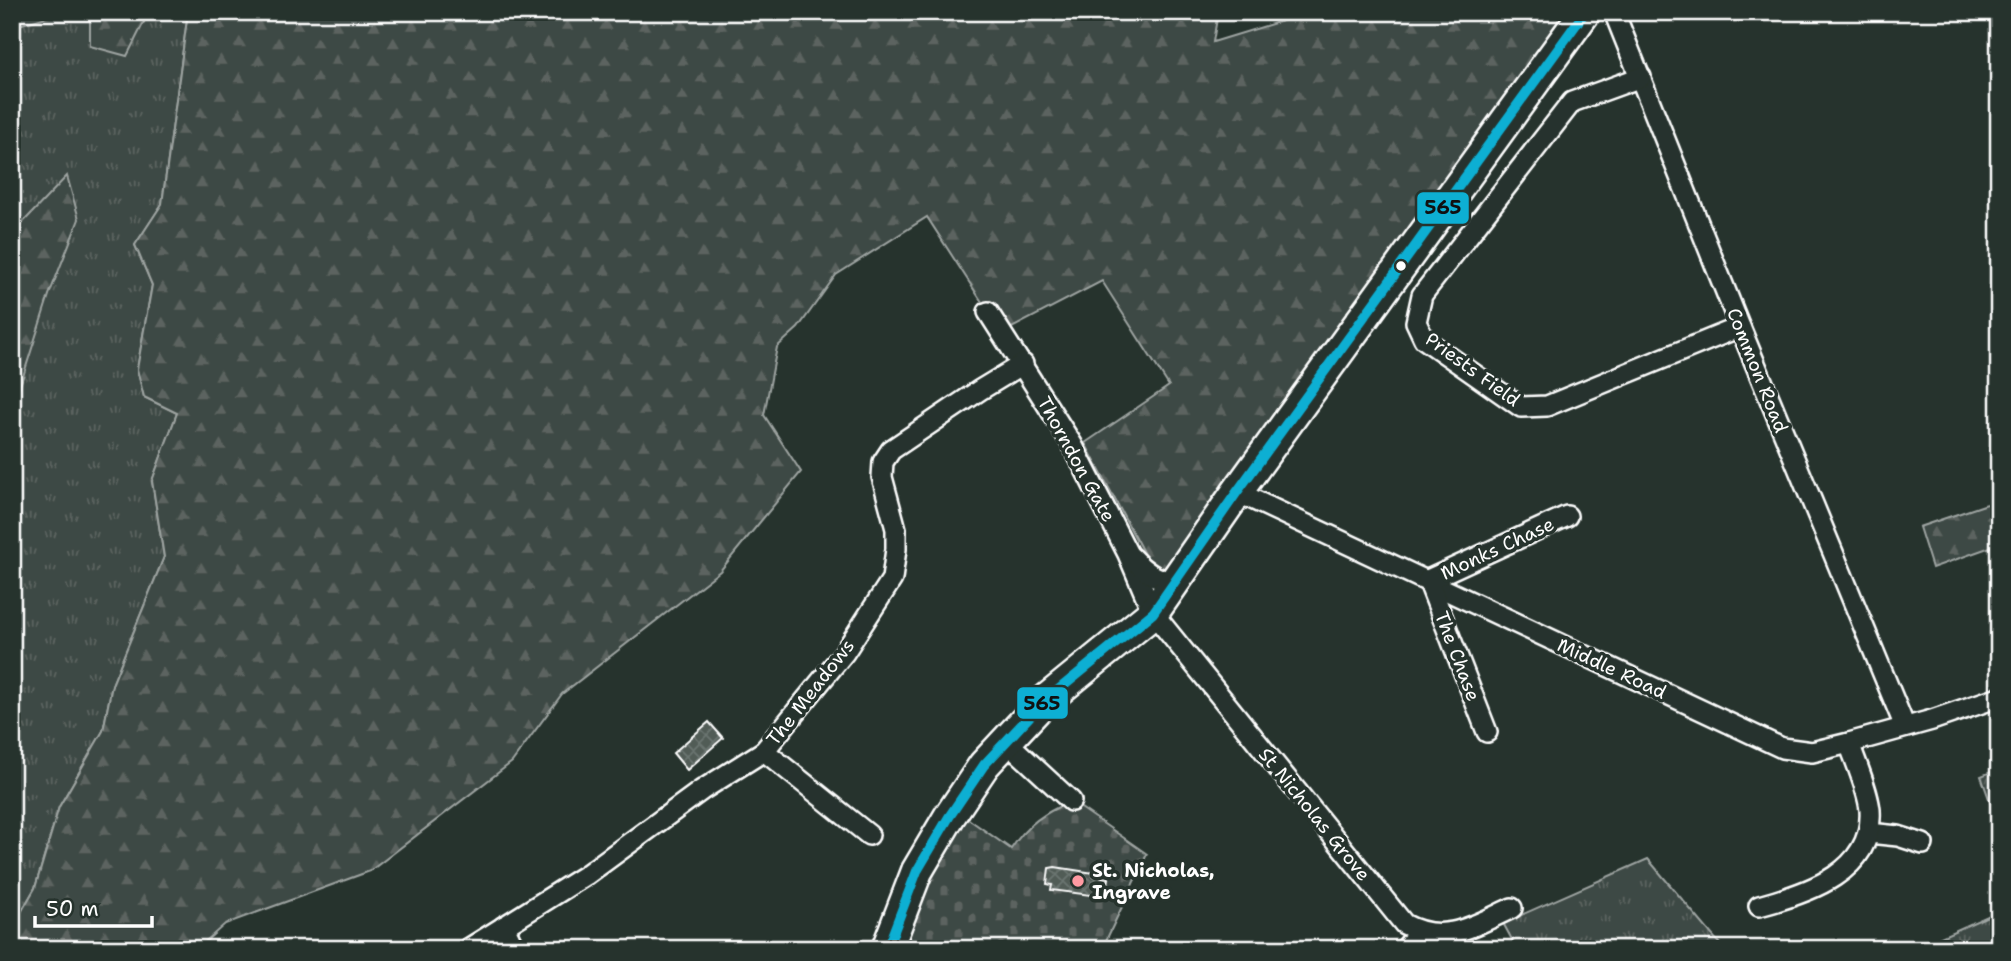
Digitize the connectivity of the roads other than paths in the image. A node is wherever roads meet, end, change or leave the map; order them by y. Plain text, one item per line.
1 (1586, 12) edge
2 (1614, 12) edge
3 (1641, 77) junction
4 (988, 312) dead end
5 (1740, 327) junction
6 (1023, 364) junction
7 (1237, 492) junction
8 (1567, 516) dead end
9 (1128, 554) junction
10 (1428, 580) junction
11 (1175, 582) junction
12 (1153, 613) junction
13 (1999, 697) edge
14 (1905, 727) junction
15 (1488, 732) dead end
16 (1006, 741) junction
17 (1849, 743) junction
18 (764, 751) junction
19 (1071, 801) dead end
20 (1869, 833) junction
21 (869, 835) dead end
22 (1923, 844) dead end
23 (1759, 906) dead end
24 (1512, 908) dead end
25 (504, 926) junction
26 (1419, 932) junction
27 (468, 949) edge
28 (515, 949) edge
29 (887, 949) edge
30 (1405, 949) edge

1 - 7 main road
2 - 3 street, Common Road
3 - 5 street, Common Road
3 - 5 street, Priests Field
4 - 6 street, Thorndon Gate
5 - 14 street, Common Road
6 - 9 street, Thorndon Gate
6 - 18 street, The Meadows
7 - 10 street, Middle Road
7 - 11 main road
8 - 10 street, Monks Chase
9 - 11 street
9 - 12 street, Thorndon Gate
10 - 15 street, The Chase
10 - 17 street, Middle Road
11 - 12 main road
12 - 16 main road
12 - 26 street, St Nicholas Grove
13 - 14 street, Middle Road
14 - 17 street, Middle Road
16 - 19 street
16 - 29 main road
17 - 20 street
18 - 21 street
18 - 25 street, The Meadows
20 - 22 street
20 - 23 street
24 - 26 street
25 - 27 street, The Meadows
25 - 28 street
26 - 30 street

